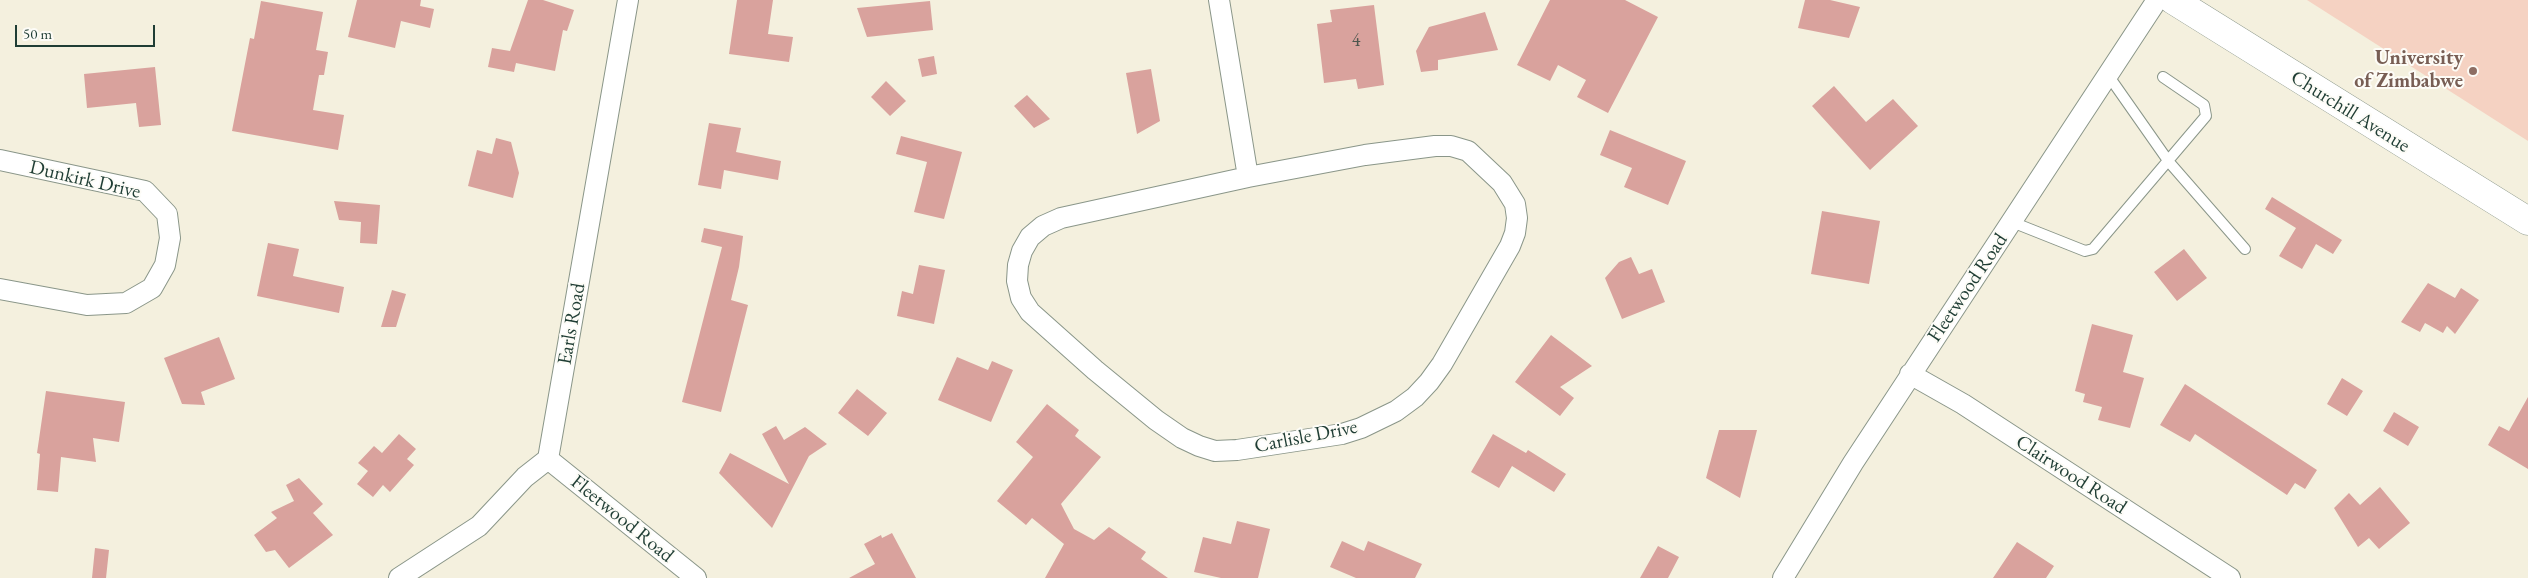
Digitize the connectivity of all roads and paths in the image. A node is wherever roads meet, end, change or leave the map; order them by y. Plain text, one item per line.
1 (628, 0) edge
2 (1219, 0) edge
3 (2157, 0) edge
4 (2173, 0) edge
5 (2108, 75) junction
6 (2163, 77) dead end
7 (0, 160) edge
8 (2169, 162) junction
9 (1248, 177) junction
10 (2012, 222) junction
11 (2528, 222) edge
12 (2245, 249) dead end
13 (0, 289) edge
14 (1910, 374) junction
15 (548, 459) junction
16 (2226, 577) edge
17 (398, 578) edge
18 (696, 578) edge
19 (1783, 578) edge

1 - 15 street, Earls Road
2 - 9 street
3 - 5 street, Fleetwood Road
4 - 11 main road, Churchill Avenue
5 - 8 lane
5 - 10 street, Fleetwood Road
6 - 8 lane
7 - 13 street, Dunkirk Drive
8 - 10 lane
8 - 12 lane
9 - 9 street, Carlisle Drive
10 - 14 street, Fleetwood Road
14 - 16 street, Clairwood Road
14 - 19 street, Fleetwood Road
15 - 17 street
15 - 18 street, Fleetwood Road

